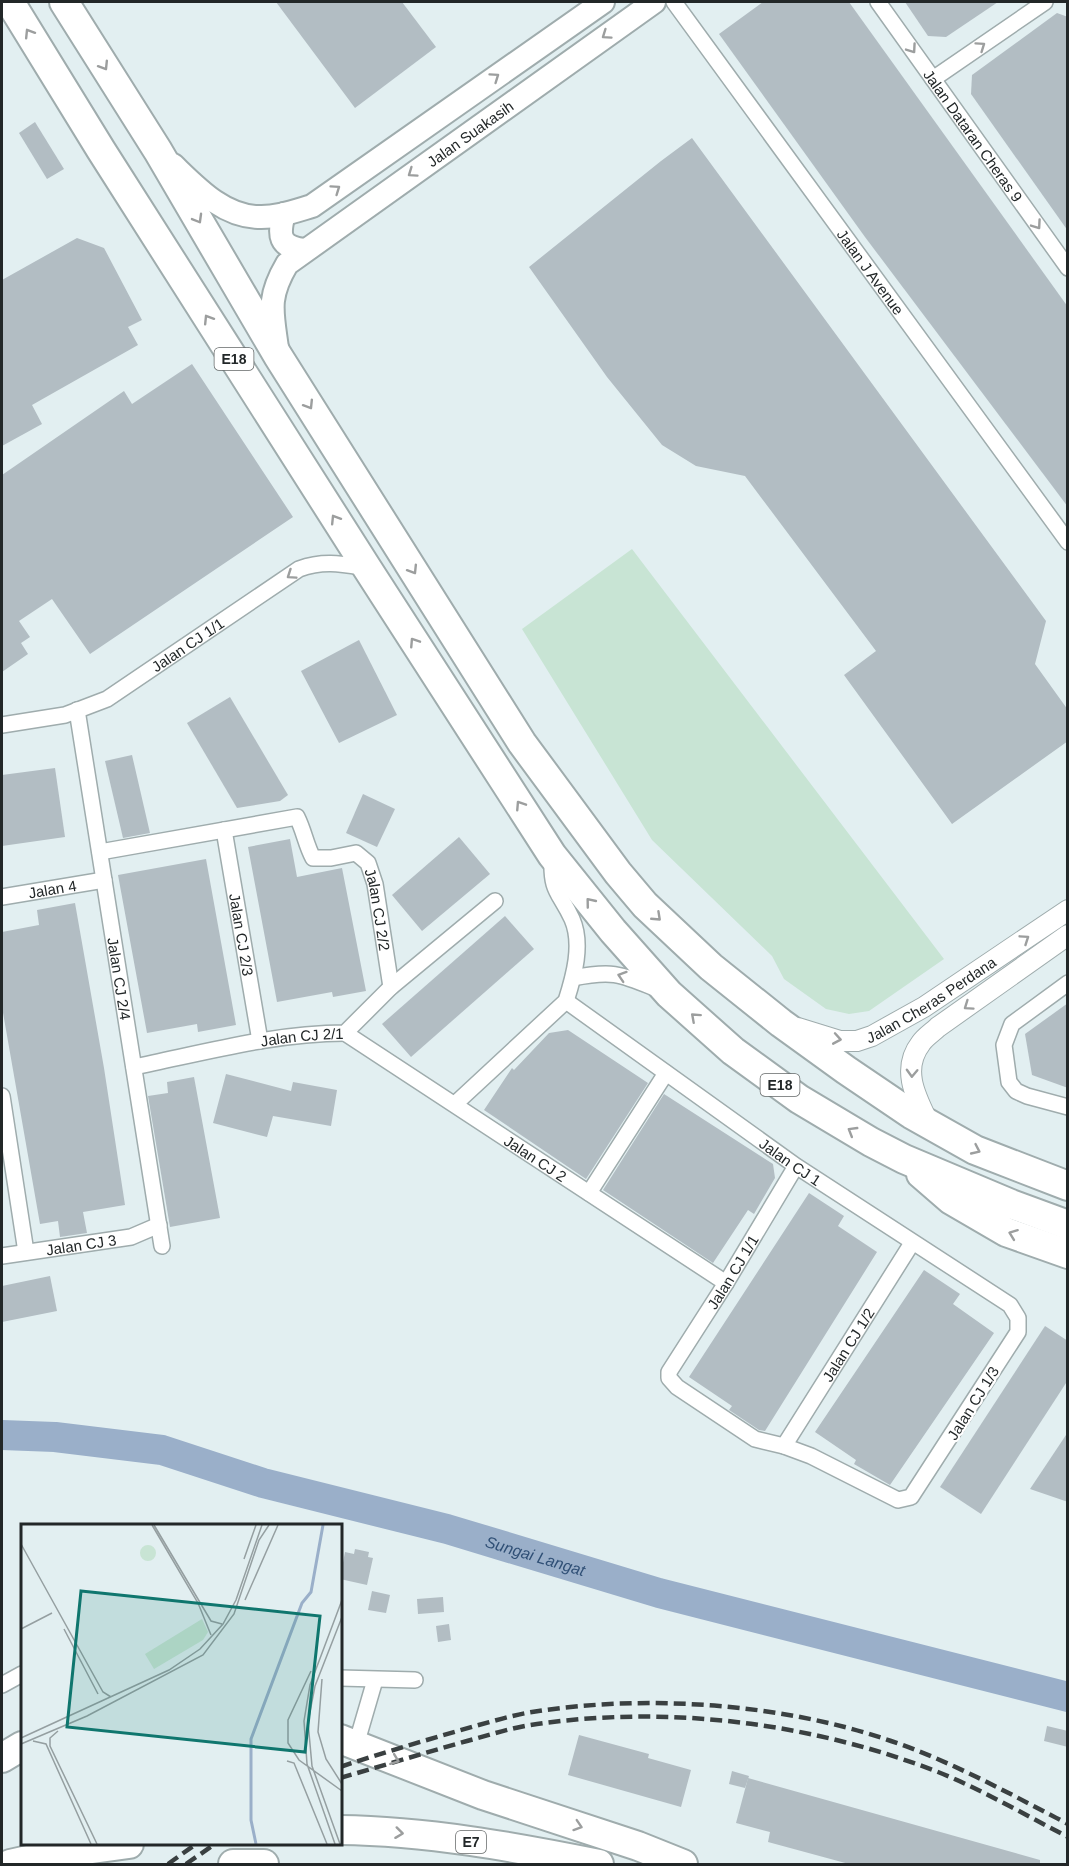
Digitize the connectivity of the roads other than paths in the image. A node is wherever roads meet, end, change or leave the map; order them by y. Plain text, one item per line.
1 (10, 2) edge
2 (64, 2) edge
3 (603, 2) edge
4 (654, 2) edge
5 (674, 2) edge
6 (878, 2) edge
7 (1045, 2) edge
8 (933, 79) junction
9 (158, 151) junction
10 (284, 214) junction
11 (295, 257) junction
12 (1068, 268) edge
13 (278, 356) junction
14 (1068, 542) edge
15 (367, 568) junction
16 (77, 710) junction
17 (2, 725) edge
18 (224, 830) junction
19 (100, 852) junction
20 (552, 855) junction
21 (104, 880) junction
22 (2, 897) edge
23 (495, 901) dead end
24 (1068, 910) edge
25 (1068, 935) edge
26 (573, 978) junction
27 (1068, 983) edge
28 (391, 987) junction
29 (669, 994) junction
30 (566, 1001) junction
31 (781, 1023) junction
32 (345, 1033) junction
33 (260, 1041) junction
34 (134, 1067) junction
35 (666, 1073) junction
36 (2, 1096) edge
37 (455, 1104) junction
38 (1068, 1107) edge
39 (929, 1124) junction
40 (904, 1159) junction
41 (796, 1166) junction
42 (1026, 1170) junction
43 (1068, 1175) edge
44 (1068, 1186) edge
45 (589, 1194) junction
46 (159, 1225) junction
47 (1068, 1225) edge
48 (912, 1243) junction
49 (162, 1246) dead end
50 (26, 1252) junction
51 (1068, 1254) edge
52 (2, 1256) edge
53 (726, 1283) junction
54 (1018, 1318) joint
55 (784, 1446) junction
56 (21, 1675) edge
57 (342, 1678) edge
58 (375, 1680) junction
59 (415, 1680) dead end
60 (2, 1685) edge
61 (348, 1742) edge
62 (21, 1747) edge
63 (2, 1758) edge
64 (342, 1830) edge
65 (122, 1845) edge
66 (10, 1864) edge
67 (233, 1864) edge
68 (238, 1864) edge
69 (264, 1864) edge
70 (599, 1864) edge
71 (683, 1864) edge

15 -> 1 highway, E18
2 -> 9 highway, E18
10 -> 3 main road, Jalan Suakasih
4 -> 11 main road, Jalan Suakasih
5 - 14 street, Jalan J Avenue
6 -> 8 street, Jalan Dataran Cheras 9
8 -> 7 street
8 -> 12 street, Jalan Dataran Cheras 9
9 - 10 main road, Jalan Suakasih
9 -> 13 highway, E18
10 - 11 main road
11 - 13 main road
13 -> 31 highway, E18
15 -> 16 street, Jalan CJ 1/1
20 -> 15 highway, E18
16 - 17 street, Jalan CJ 1/1
16 - 19 street, Jalan CJ 2/4
18 - 19 street
18 - 28 street, Jalan CJ 2/2
18 - 33 street, Jalan CJ 2/3
19 - 21 street, Jalan CJ 2/4
20 - 26 street
29 -> 20 highway, E18
21 - 22 street, Jalan 4
21 - 34 street, Jalan CJ 2/4
23 - 28 street, Jalan CJ 2/1
31 -> 24 street, Jalan Cheras Perdana
25 -> 39 street, Jalan Cheras Perdana
29 -> 26 street
26 - 30 street
27 - 38 street
28 - 32 street, Jalan CJ 2/1
40 -> 29 highway, E18
30 - 35 street, Jalan CJ 1
30 - 37 street
31 - 39 highway, E18
32 - 33 street, Jalan CJ 2/1
32 - 37 street, Jalan CJ 2
33 - 34 street, Jalan CJ 2/1
34 - 46 street, Jalan CJ 2/4
35 - 41 street, Jalan CJ 1
35 - 45 street
36 - 50 street
37 - 45 street, Jalan CJ 2
39 -> 42 highway, E18
40 - 47 highway, E18
51 -> 40 highway
41 - 48 street, Jalan CJ 1
41 - 53 street, Jalan CJ 1/1
42 - 43 highway
42 - 44 highway, E18
45 - 53 street, Jalan CJ 2
46 - 49 street, Jalan CJ 2/4
46 - 50 street, Jalan CJ 3
48 - 54 street, Jalan CJ 1
48 - 55 street, Jalan CJ 1/2
50 - 52 street, Jalan CJ 3
53 - 55 street, Jalan CJ 1/1
54 - 55 street, Jalan CJ 1/3
56 - 60 street
57 - 58 street
58 - 59 street
58 - 61 street
61 -> 71 highway
62 - 63 highway
64 -> 70 highway, E7
65 - 66 highway
67 - 68 highway
68 - 69 highway

